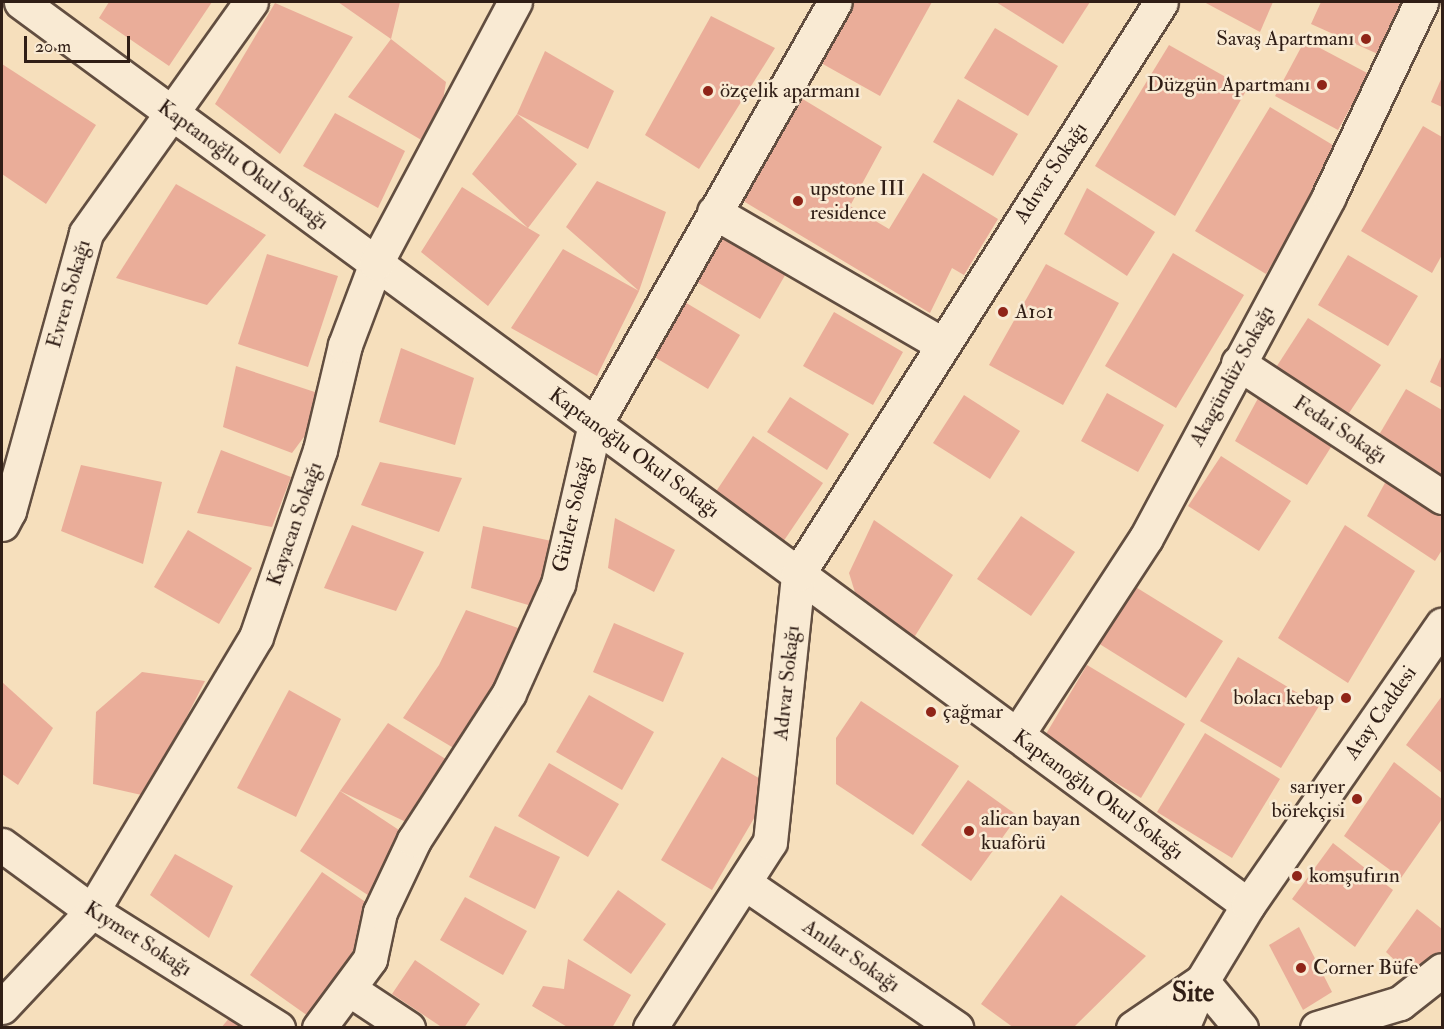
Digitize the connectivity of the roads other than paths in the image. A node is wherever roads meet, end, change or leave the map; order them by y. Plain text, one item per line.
1 (21, 2) edge
2 (251, 2) edge
3 (515, 2) edge
4 (835, 2) edge
5 (1161, 2) edge
6 (1421, 2) edge
7 (174, 114) junction
8 (714, 212) junction
9 (376, 263) junction
10 (942, 344) junction
11 (1238, 363) junction
12 (595, 424) junction
13 (1443, 497) edge
14 (2, 524) edge
15 (798, 574) junction
16 (1443, 625) edge
17 (1017, 735) junction
18 (2, 845) edge
19 (746, 884) junction
20 (1248, 905) junction
21 (92, 911) junction
22 (1443, 970) edge
23 (1202, 981) junction
24 (349, 990) junction
25 (2, 1007) edge
26 (278, 1028) edge
27 (319, 1028) edge
28 (408, 1028) edge
29 (650, 1028) edge
30 (957, 1028) edge
31 (1133, 1028) edge
32 (1182, 1028) edge
33 (1241, 1028) edge
34 (1317, 1028) edge

1 - 7 street, Kaptanoğlu Okul Sokağı
2 - 7 street, Evren Sokağı
3 - 9 street, Kayacan Sokağı
4 - 8 street, Gürler Sokağı
5 - 10 street, Adıvar Sokağı
6 - 11 street, Akagündüz Sokağı
7 - 9 street, Kaptanoğlu Okul Sokağı
7 - 14 street, Evren Sokağı
8 - 10 street
8 - 12 street, Gürler Sokağı
9 - 12 street, Kaptanoğlu Okul Sokağı
9 - 21 street, Kayacan Sokağı
10 - 15 street, Adıvar Sokağı
11 - 13 street, Fedai Sokağı
11 - 17 street, Akagündüz Sokağı
12 - 15 street, Kaptanoğlu Okul Sokağı
12 - 24 street, Gürler Sokağı
15 - 17 street, Kaptanoğlu Okul Sokağı
15 - 19 street, Adıvar Sokağı
16 - 20 street, Atay Caddesi
17 - 20 street, Kaptanoğlu Okul Sokağı
18 - 21 street, Kıymet Sokağı
19 - 29 street, Adıvar Sokağı
19 - 30 street, Anılar Sokağı
20 - 23 street, Atay Caddesi
21 - 25 street, Kayacan Sokağı
21 - 26 street, Kıymet Sokağı
22 - 34 street
23 - 31 street, Atay Caddesi
23 - 32 street, Atay Caddesi
23 - 33 street
24 - 27 street, Gürler Sokağı
24 - 28 street

